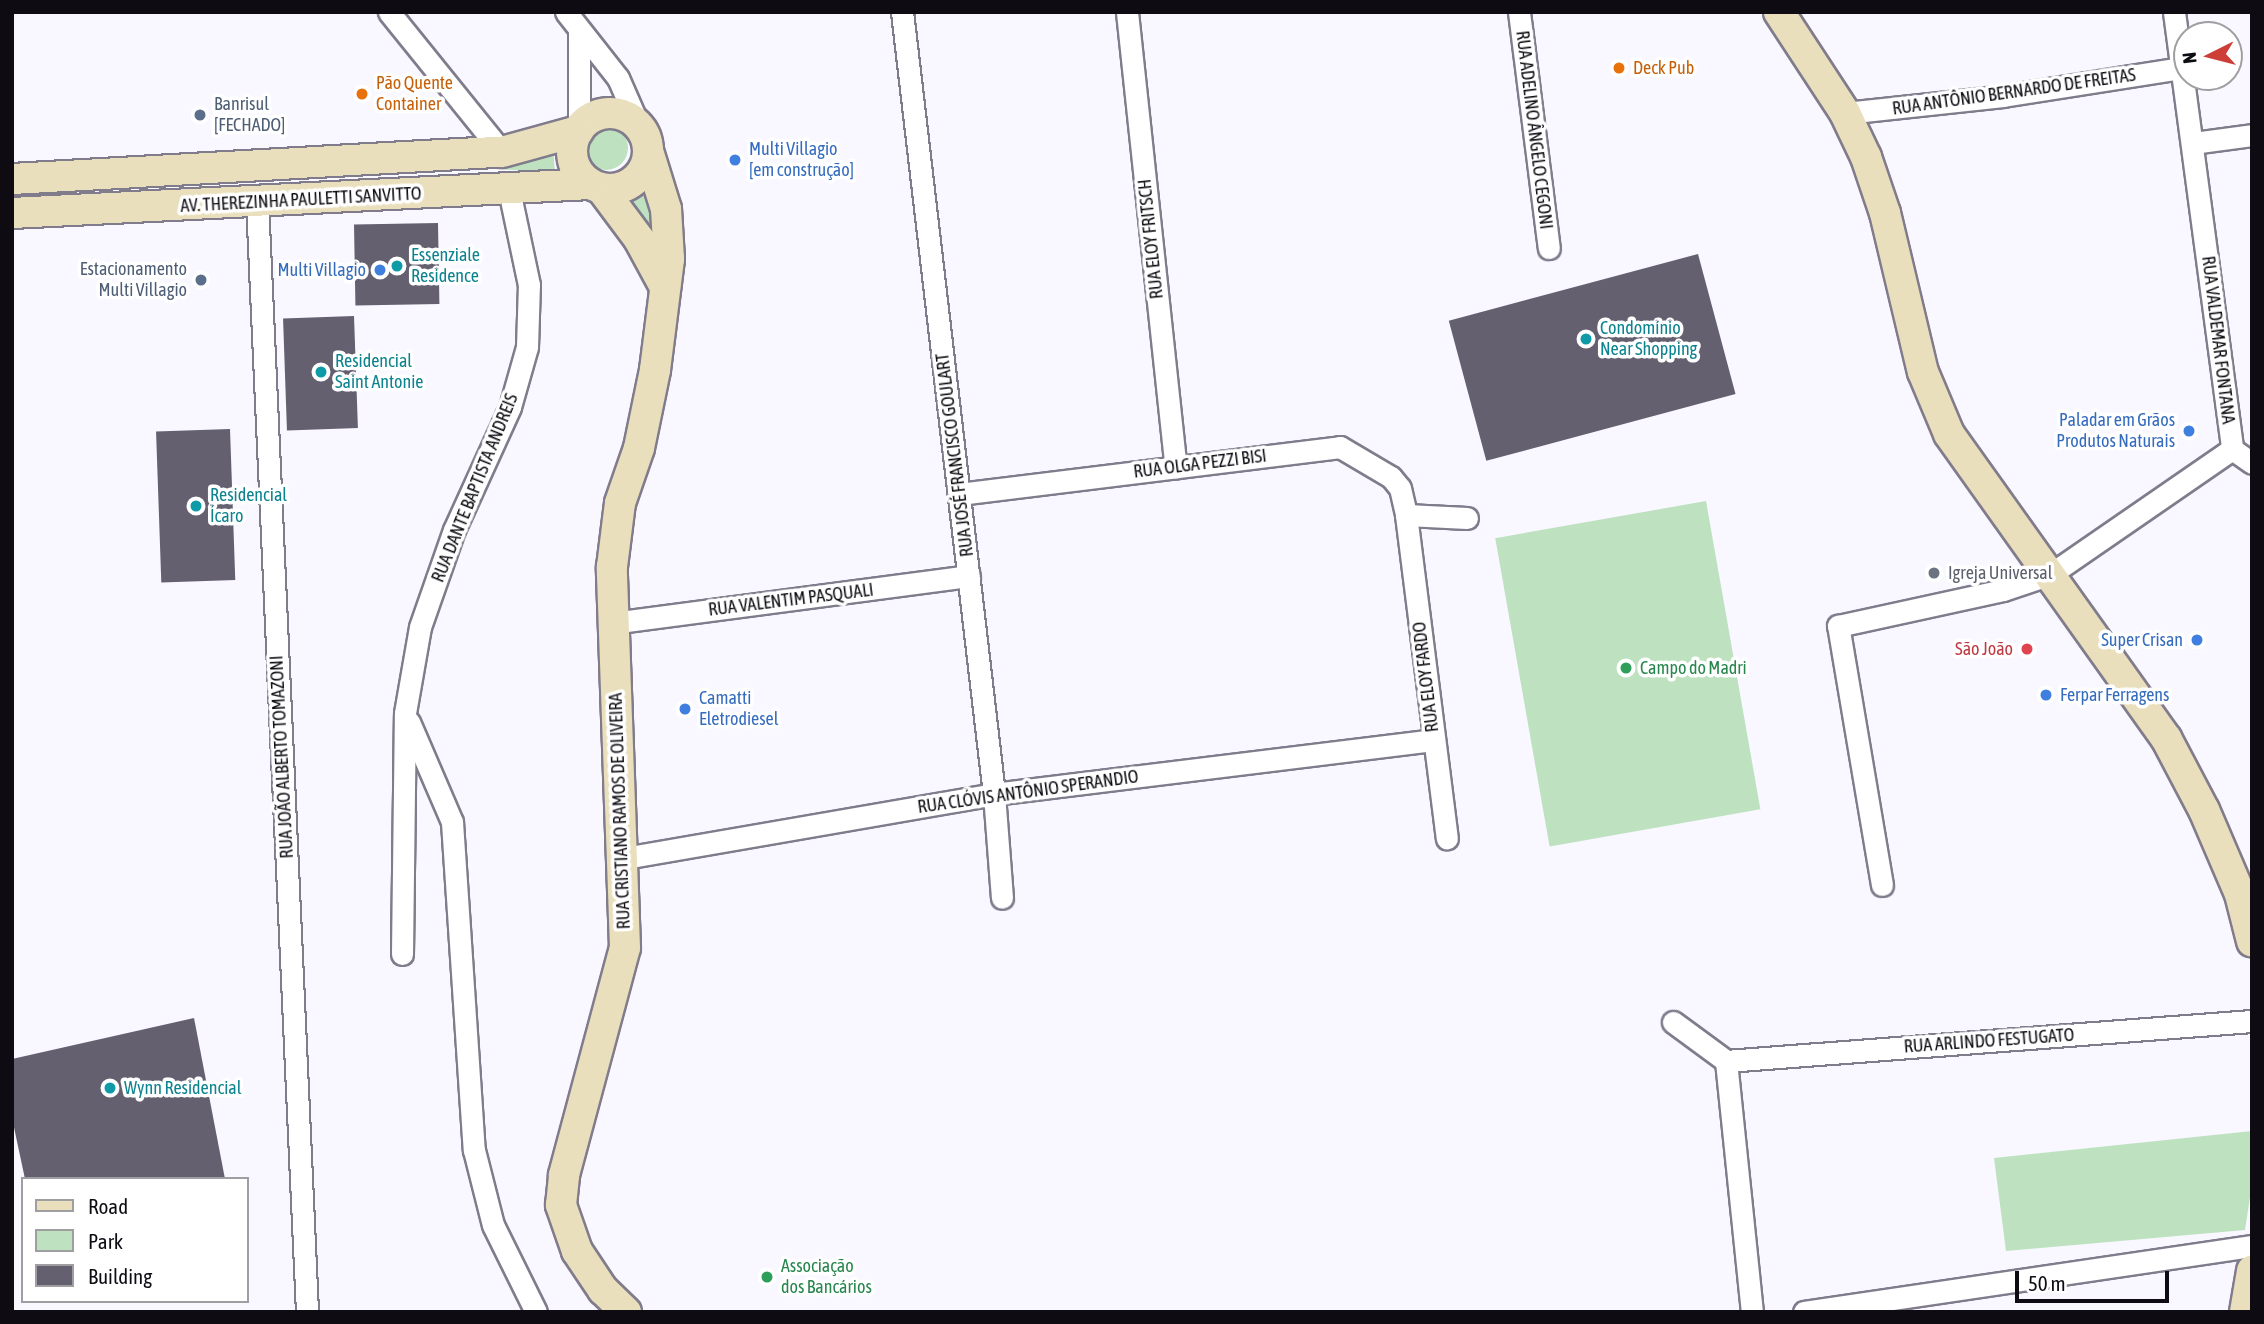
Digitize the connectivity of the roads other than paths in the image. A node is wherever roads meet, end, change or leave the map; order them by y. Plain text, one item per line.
1 (389, 12) edge
2 (566, 12) edge
3 (902, 12) edge
4 (1127, 12) edge
5 (1519, 12) edge
6 (1779, 12) edge
7 (579, 33) junction
8 (2173, 69) edge
9 (2185, 91) edge
10 (1845, 113) junction
11 (578, 130) junction
12 (2252, 135) edge
13 (644, 139) junction
14 (2193, 143) junction
15 (502, 152) junction
16 (313, 163) junction
17 (105, 174) junction
18 (12, 178) edge
19 (595, 186) junction
20 (509, 190) junction
21 (316, 200) junction
22 (257, 202) junction
23 (106, 209) junction
24 (12, 214) edge
25 (1549, 248) dead end
26 (666, 287) junction
27 (2232, 449) junction
28 (2252, 463) edge
29 (1176, 467) junction
30 (960, 494) junction
31 (1406, 515) junction
32 (1467, 518) dead end
33 (2051, 574) junction
34 (970, 576) junction
35 (612, 623) junction
36 (405, 713) junction
37 (1433, 740) junction
38 (994, 794) junction
39 (1447, 838) dead end
40 (624, 858) junction
41 (1882, 885) dead end
42 (2246, 893) edge
43 (1002, 898) dead end
44 (2252, 941) edge
45 (402, 954) dead end
46 (2252, 1021) edge
47 (1673, 1022) dead end
48 (1726, 1060) junction
49 (2252, 1245) edge
50 (2252, 1271) edge
51 (307, 1312) edge
52 (536, 1312) edge
53 (626, 1312) edge
54 (1752, 1312) edge
55 (1804, 1312) edge
56 (2245, 1312) edge

1 - 15 street
2 - 7 street, RUA CRISTIANO RAMOS DE OLIVEIRA
3 - 30 street, RUA JOSÉ FRANCISCO GOULART
4 - 29 street, RUA ELOY FRITSCH
5 - 25 street, RUA ADELINO ÂNGELO CEGONI
6 - 10 main road
7 - 11 street
7 - 13 street, RUA CRISTIANO RAMOS DE OLIVEIRA
8 - 10 street, RUA ANTÔNIO BERNARDO DE FREITAS
9 - 14 street, RUA VALDEMAR FONTANA
10 - 33 main road
11 - 13 main road
11 - 15 main road, AV. THEREZINHA PAULETTI SANVITTO
11 - 19 main road
12 - 14 street
13 - 19 main road
13 - 26 main road, RUA CRISTIANO RAMOS DE OLIVEIRA
14 - 27 street, RUA VALDEMAR FONTANA
15 - 16 main road, AV. THEREZINHA PAULETTI SANVITTO
16 - 17 main road, AV. THEREZINHA PAULETTI SANVITTO
16 - 21 main road
17 - 18 main road, AV. THEREZINHA PAULETTI SANVITTO
17 - 23 main road
19 - 20 main road, AV. THEREZINHA PAULETTI SANVITTO
19 - 26 main road
20 - 21 main road, AV. THEREZINHA PAULETTI SANVITTO
20 - 36 street, RUA DANTE BAPTISTA ANDREIS
21 - 22 main road, AV. THEREZINHA PAULETTI SANVITTO
22 - 23 main road, AV. THEREZINHA PAULETTI SANVITTO
22 - 51 street, RUA JOÃO ALBERTO TOMAZONI
23 - 24 main road, AV. THEREZINHA PAULETTI SANVITTO
26 - 35 main road, RUA CRISTIANO RAMOS DE OLIVEIRA
27 - 28 street
27 - 33 street, RUA VALDEMAR FONTANA
29 - 30 street, RUA OLGA PEZZI BISI
29 - 31 street, RUA OLGA PEZZI BISI
30 - 34 street, RUA JOSÉ FRANCISCO GOULART
31 - 32 street
31 - 37 street, RUA ELOY FARDO
33 - 41 street, RUA VALDEMAR FONTANA
33 - 42 main road
34 - 35 street, RUA VALENTIM PASQUALI
34 - 38 street, RUA JOSÉ FRANCISCO GOULART
35 - 40 main road, RUA CRISTIANO RAMOS DE OLIVEIRA
36 - 45 street, RUA DANTE BAPTISTA ANDREIS
36 - 52 street
37 - 38 street, RUA CLÓVIS ANTÔNIO SPERANDIO
37 - 39 street, RUA ELOY FARDO
38 - 40 street, RUA CLÓVIS ANTÔNIO SPERANDIO
38 - 43 street, RUA JOSÉ FRANCISCO GOULART
40 - 53 main road, RUA CRISTIANO RAMOS DE OLIVEIRA
42 - 44 main road
46 - 48 street, RUA ARLINDO FESTUGATO
47 - 48 street
48 - 54 street
49 - 55 street
50 - 56 main road

